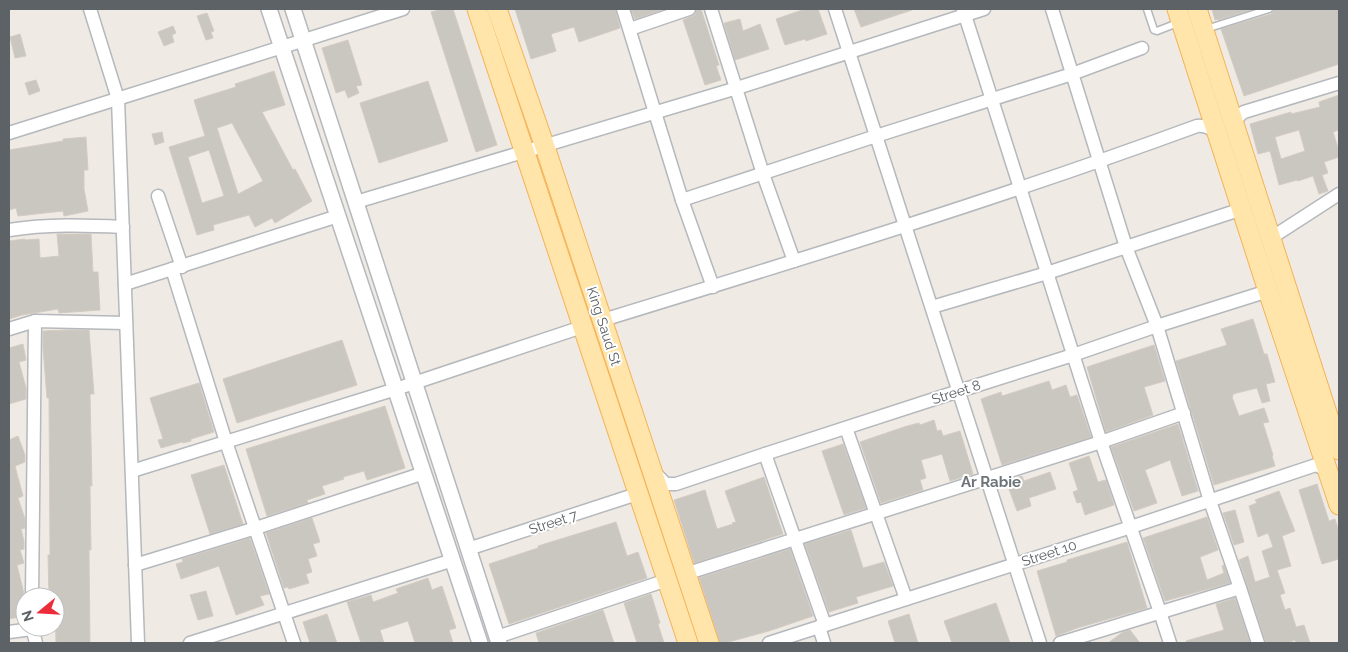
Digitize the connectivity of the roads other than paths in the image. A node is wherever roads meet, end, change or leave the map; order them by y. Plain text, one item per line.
1 (90, 9) edge
2 (269, 9) edge
3 (293, 9) edge
4 (403, 9) edge
5 (477, 9) edge
6 (497, 9) edge
7 (624, 9) edge
8 (689, 9) edge
9 (711, 9) edge
10 (835, 9) edge
11 (984, 9) edge
12 (1052, 9) edge
13 (1147, 9) edge
14 (1169, 9) edge
15 (1197, 9) edge
16 (1269, 9) edge
17 (964, 12) edge
18 (1176, 17) edge
19 (630, 29) junction
20 (1195, 34) junction
21 (303, 40) junction
22 (282, 47) junction
23 (1142, 48) dead end
24 (849, 52) junction
25 (1072, 74) junction
26 (1339, 83) edge
27 (737, 88) junction
28 (118, 99) junction
29 (992, 99) junction
30 (657, 113) junction
31 (1227, 132) junction
32 (9, 134) edge
33 (876, 136) junction
34 (545, 147) junction
35 (524, 152) junction
36 (1100, 162) junction
37 (763, 174) junction
38 (1021, 189) junction
39 (1339, 194) edge
40 (158, 196) dead end
41 (682, 200) junction
42 (356, 202) junction
43 (1242, 209) junction
44 (338, 216) junction
45 (906, 225) junction
46 (123, 228) junction
47 (9, 230) edge
48 (1271, 238) junction
49 (1126, 247) junction
50 (794, 261) junction
51 (177, 268) junction
52 (1047, 273) junction
53 (125, 284) junction
54 (713, 287) junction
55 (1268, 291) junction
56 (932, 307) junction
57 (603, 320) junction
58 (35, 322) junction
59 (126, 323) junction
60 (1157, 326) junction
61 (582, 328) junction
62 (9, 329) edge
63 (1073, 355) junction
64 (414, 382) junction
65 (396, 388) junction
66 (959, 391) junction
67 (1322, 395) junction
68 (1184, 413) junction
69 (846, 428) junction
70 (226, 442) junction
71 (1101, 442) junction
72 (1339, 450) edge
73 (765, 454) junction
74 (650, 468) junction
75 (132, 471) junction
76 (1328, 471) junction
77 (424, 473) junction
78 (986, 478) junction
79 (637, 494) junction
80 (1210, 501) junction
81 (1339, 504) edge
82 (876, 513) junction
83 (256, 528) junction
84 (1131, 528) junction
85 (795, 539) junction
86 (468, 549) junction
87 (452, 560) junction
88 (1014, 564) junction
89 (135, 565) junction
90 (685, 574) junction
91 (667, 580) junction
92 (32, 587) edge
93 (1240, 588) junction
94 (906, 599) junction
95 (1160, 612) junction
96 (285, 613) junction
97 (822, 626) junction
98 (498, 640) edge
99 (138, 643) edge
100 (190, 643) edge
101 (294, 643) edge
102 (478, 643) edge
103 (688, 643) edge
104 (709, 643) edge
105 (769, 643) edge
106 (824, 643) edge
107 (1040, 643) edge
108 (1060, 643) edge
109 (1170, 643) edge
110 (1258, 643) edge

1 - 28 street
2 - 22 street
3 - 21 street
4 - 21 street
5 - 35 main road, King Saud St
6 - 34 main road, King Saud St
7 - 19 street
8 - 19 street
9 - 27 street
10 - 24 street
11 - 17 street
12 - 25 street
13 - 18 lane
14 - 18 lane
15 - 20 main road
16 - 20 lane
17 - 24 street
17 - 29 street
18 - 20 main road
19 - 30 street
20 - 31 main road
21 - 22 street
21 - 42 street
22 - 28 street
22 - 44 street
23 - 25 street
24 - 27 street
24 - 33 street
25 - 29 street
25 - 36 street
26 - 31 street
27 - 30 street
27 - 37 street
28 - 32 street
28 - 46 street
29 - 33 street
29 - 38 street
30 - 34 street
30 - 41 street
31 - 36 street
31 - 43 main road
31 - 48 main road
33 - 37 street
33 - 45 street
34 - 35 street
34 - 57 main road, King Saud St
35 - 42 street
35 - 61 main road, King Saud St
36 - 38 street
36 - 49 street
37 - 41 street
37 - 50 street
38 - 45 street
38 - 52 street
39 - 48 street
40 - 51 street
41 - 54 street
42 - 64 street
43 - 49 street
43 - 55 main road
44 - 51 street
44 - 65 street
45 - 50 street
45 - 56 street
46 - 47 street
46 - 53 street
48 - 67 main road
49 - 52 street
49 - 60 street
50 - 54 street
51 - 53 street
51 - 70 street
52 - 56 street
52 - 63 street
53 - 59 street
54 - 57 street
55 - 60 street, Street 8
55 - 67 main road
55 - 76 main road
56 - 66 street
57 - 74 main road, King Saud St
58 - 59 street
58 - 62 street
58 - 92 street
59 - 75 street
60 - 63 street, Street 8
60 - 68 street
61 - 64 street
61 - 79 main road, King Saud St
63 - 66 street, Street 8
63 - 71 street
64 - 65 street
64 - 86 street
65 - 70 street
65 - 77 street
66 - 69 street, Street 8
66 - 78 street
67 - 72 main road
68 - 71 street
68 - 80 street
69 - 73 street, Street 8
69 - 82 street
70 - 75 street
70 - 83 street
71 - 78 street
71 - 84 street
73 - 74 street, Street 8
73 - 85 street
74 - 90 main road, King Saud St
75 - 89 street
76 - 80 street, Street 10
76 - 81 main road
77 - 83 street
77 - 87 street
78 - 82 street
78 - 88 street
79 - 86 street, Street 7
79 - 91 main road, King Saud St
80 - 84 street, Street 10
80 - 93 street
82 - 85 street
82 - 94 street
83 - 89 street
83 - 96 street
84 - 88 street, Street 10
84 - 95 street
85 - 90 street
85 - 97 street
86 - 98 street
87 - 96 street
87 - 102 street
88 - 94 street, Street 10
88 - 107 street
89 - 99 street
90 - 104 main road, King Saud St
91 - 98 street
91 - 103 main road, King Saud St
93 - 95 street
93 - 110 street
94 - 97 street, Street 10
95 - 108 street
95 - 109 street
96 - 100 street
96 - 101 street
97 - 105 street, Street 10
97 - 106 street

